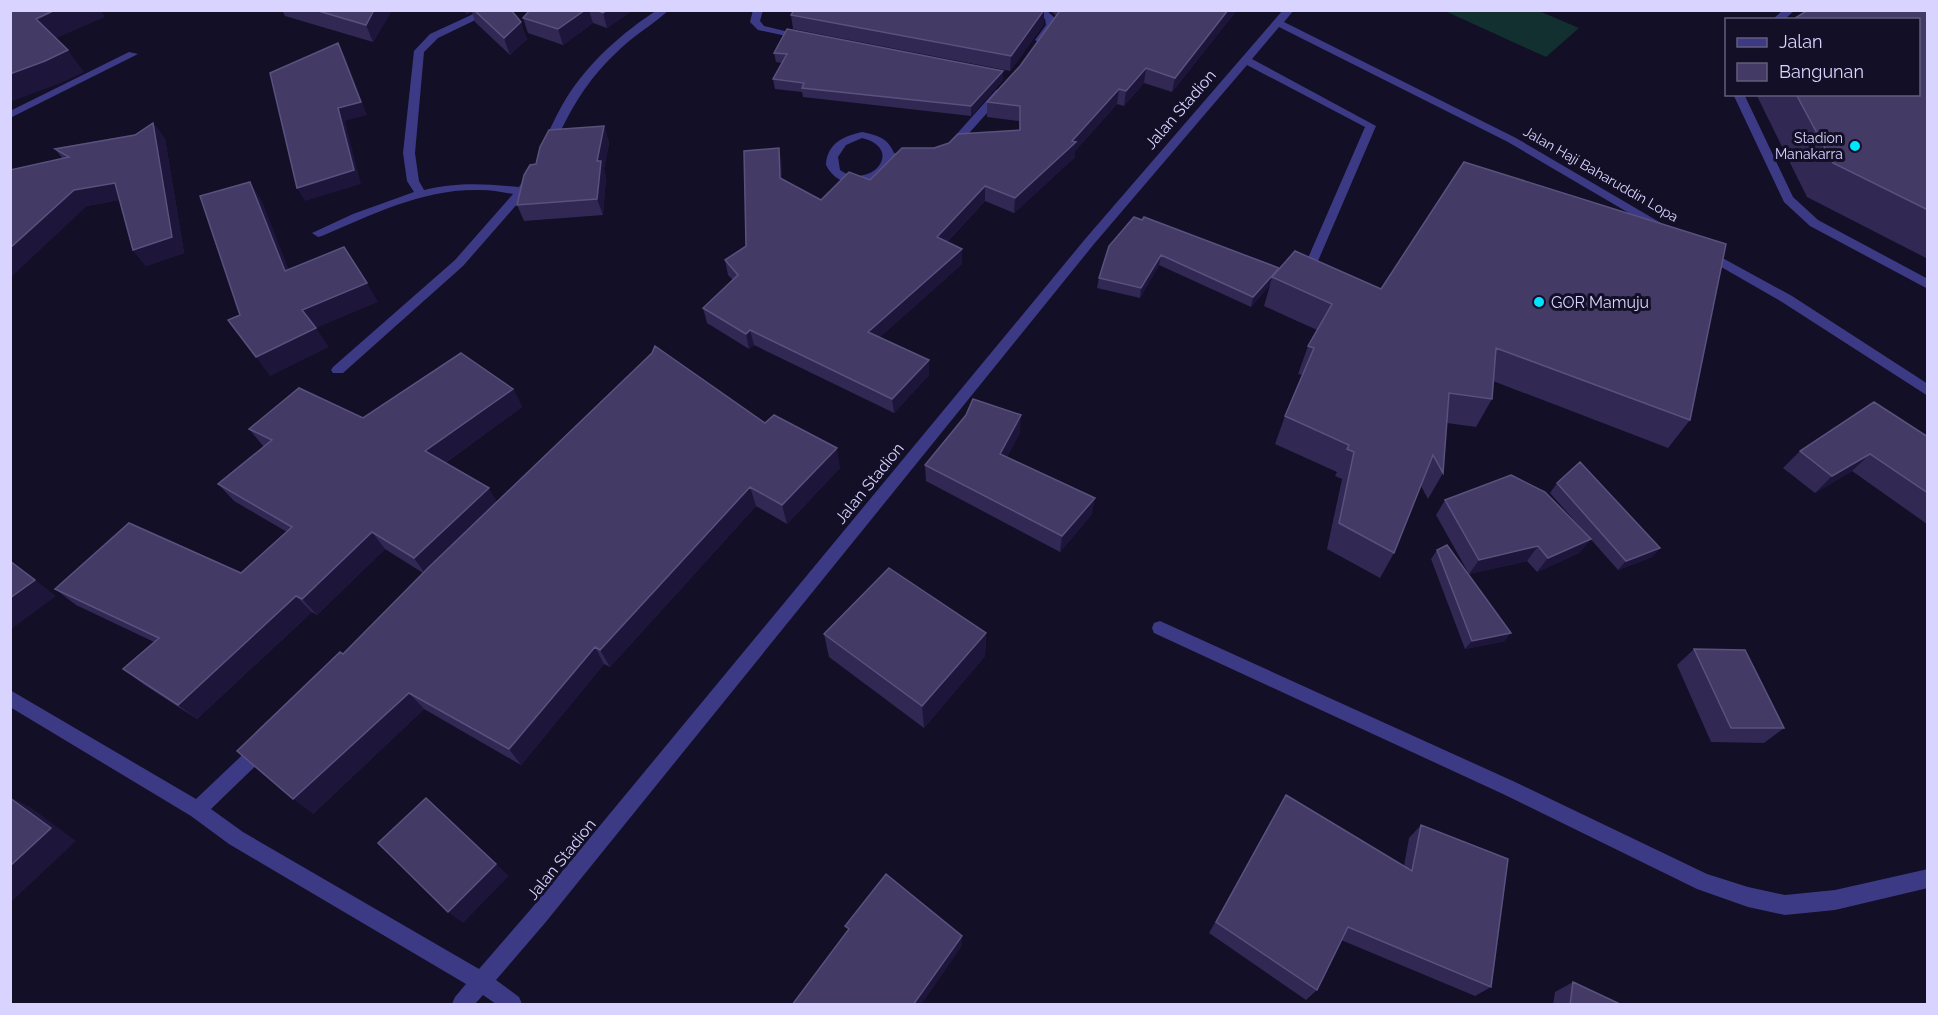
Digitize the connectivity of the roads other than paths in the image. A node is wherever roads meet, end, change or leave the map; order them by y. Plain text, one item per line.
1 (491, 10) edge
2 (664, 10) edge
3 (758, 10) edge
4 (1039, 10) edge
5 (1289, 10) edge
6 (1278, 24) junction
7 (818, 39) edge
8 (1033, 51) edge
9 (133, 54) dead end
10 (1246, 60) junction
11 (1006, 85) edge
12 (1739, 96) edge
13 (10, 115) edge
14 (945, 154) edge
15 (889, 156) junction
16 (926, 158) edge
17 (522, 191) junction
18 (422, 195) junction
19 (318, 233) dead end
20 (1677, 236) edge
21 (1697, 248) edge
22 (1311, 265) edge
23 (1928, 285) edge
24 (338, 370) dead end
25 (1928, 391) edge
26 (1160, 628) dead end
27 (10, 698) edge
28 (274, 735) edge
29 (197, 810) junction
30 (1928, 878) edge
31 (482, 982) junction
32 (462, 1005) edge
33 (512, 1005) edge

1 - 18 street
2 - 17 street
3 - 7 street
4 - 8 street
5 - 6 street, Jalan Stadion
6 - 10 street, Jalan Stadion
6 - 20 street, Jalan Haji Baharuddin Lopa
9 - 13 street
10 - 22 street
10 - 31 street, Jalan Stadion
11 - 14 street
12 - 23 street
15 - 15 street
15 - 16 street
17 - 18 street
17 - 24 street
18 - 19 street
21 - 25 street
26 - 30 street
27 - 29 street
28 - 29 street
29 - 31 street
31 - 32 street, Jalan Stadion
31 - 33 street

